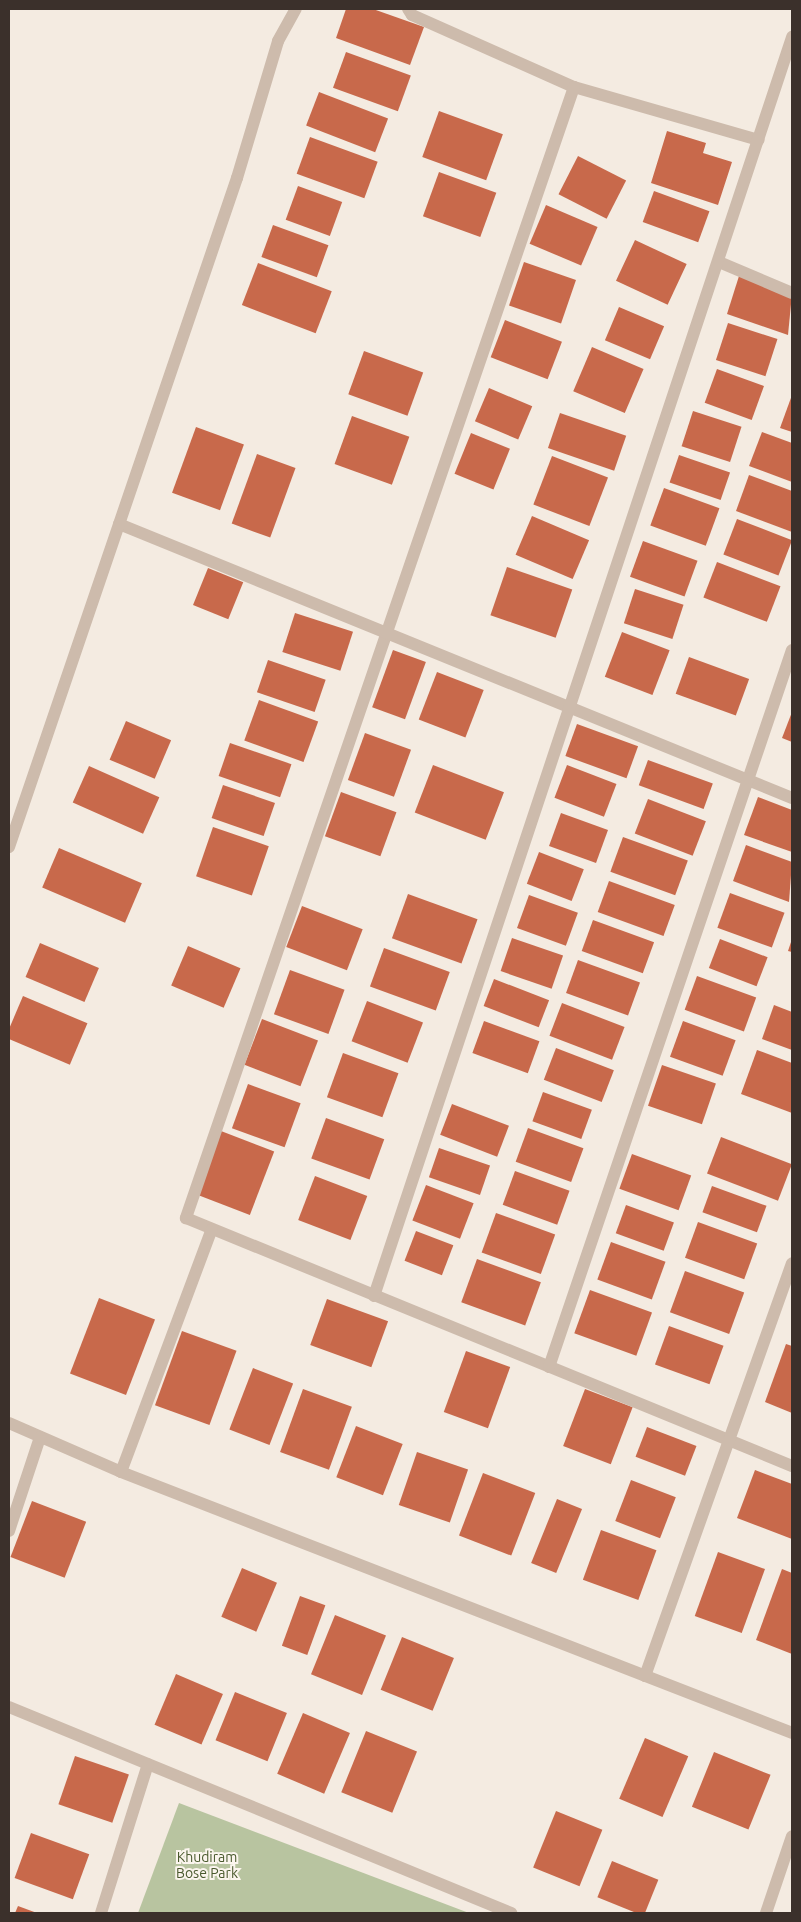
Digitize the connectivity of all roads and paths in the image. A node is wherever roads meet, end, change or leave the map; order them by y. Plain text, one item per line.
1 (296, 9) edge
2 (408, 9) edge
3 (792, 37) edge
4 (574, 87) junction
5 (759, 140) junction
6 (719, 262) junction
7 (792, 293) edge
8 (119, 524) junction
9 (384, 632) junction
10 (792, 650) edge
11 (572, 708) junction
12 (746, 779) junction
13 (792, 798) edge
14 (9, 847) edge
15 (212, 1229) junction
16 (792, 1263) edge
17 (374, 1296) junction
18 (549, 1367) junction
19 (9, 1423) edge
20 (40, 1437) junction
21 (726, 1440) junction
22 (792, 1466) edge
23 (121, 1472) junction
24 (9, 1531) edge
25 (645, 1676) junction
26 (9, 1707) edge
27 (792, 1733) edge
28 (148, 1764) junction
29 (792, 1836) edge
30 (101, 1913) edge
31 (511, 1913) edge
32 (766, 1913) edge

1 - 8 street
2 - 4 street
3 - 5 street
4 - 5 street
4 - 9 street
5 - 6 street
6 - 7 street
6 - 11 street
8 - 9 street
8 - 14 street
9 - 11 street
9 - 15 street
10 - 12 street
11 - 12 street
11 - 17 street
12 - 13 street
12 - 18 street
15 - 17 street
15 - 23 street
16 - 21 street
17 - 18 street
18 - 21 street
19 - 20 street
20 - 23 street
20 - 24 street
21 - 22 street
21 - 25 street
23 - 25 street
25 - 27 street
26 - 28 street
28 - 30 street
28 - 31 street
29 - 32 street

